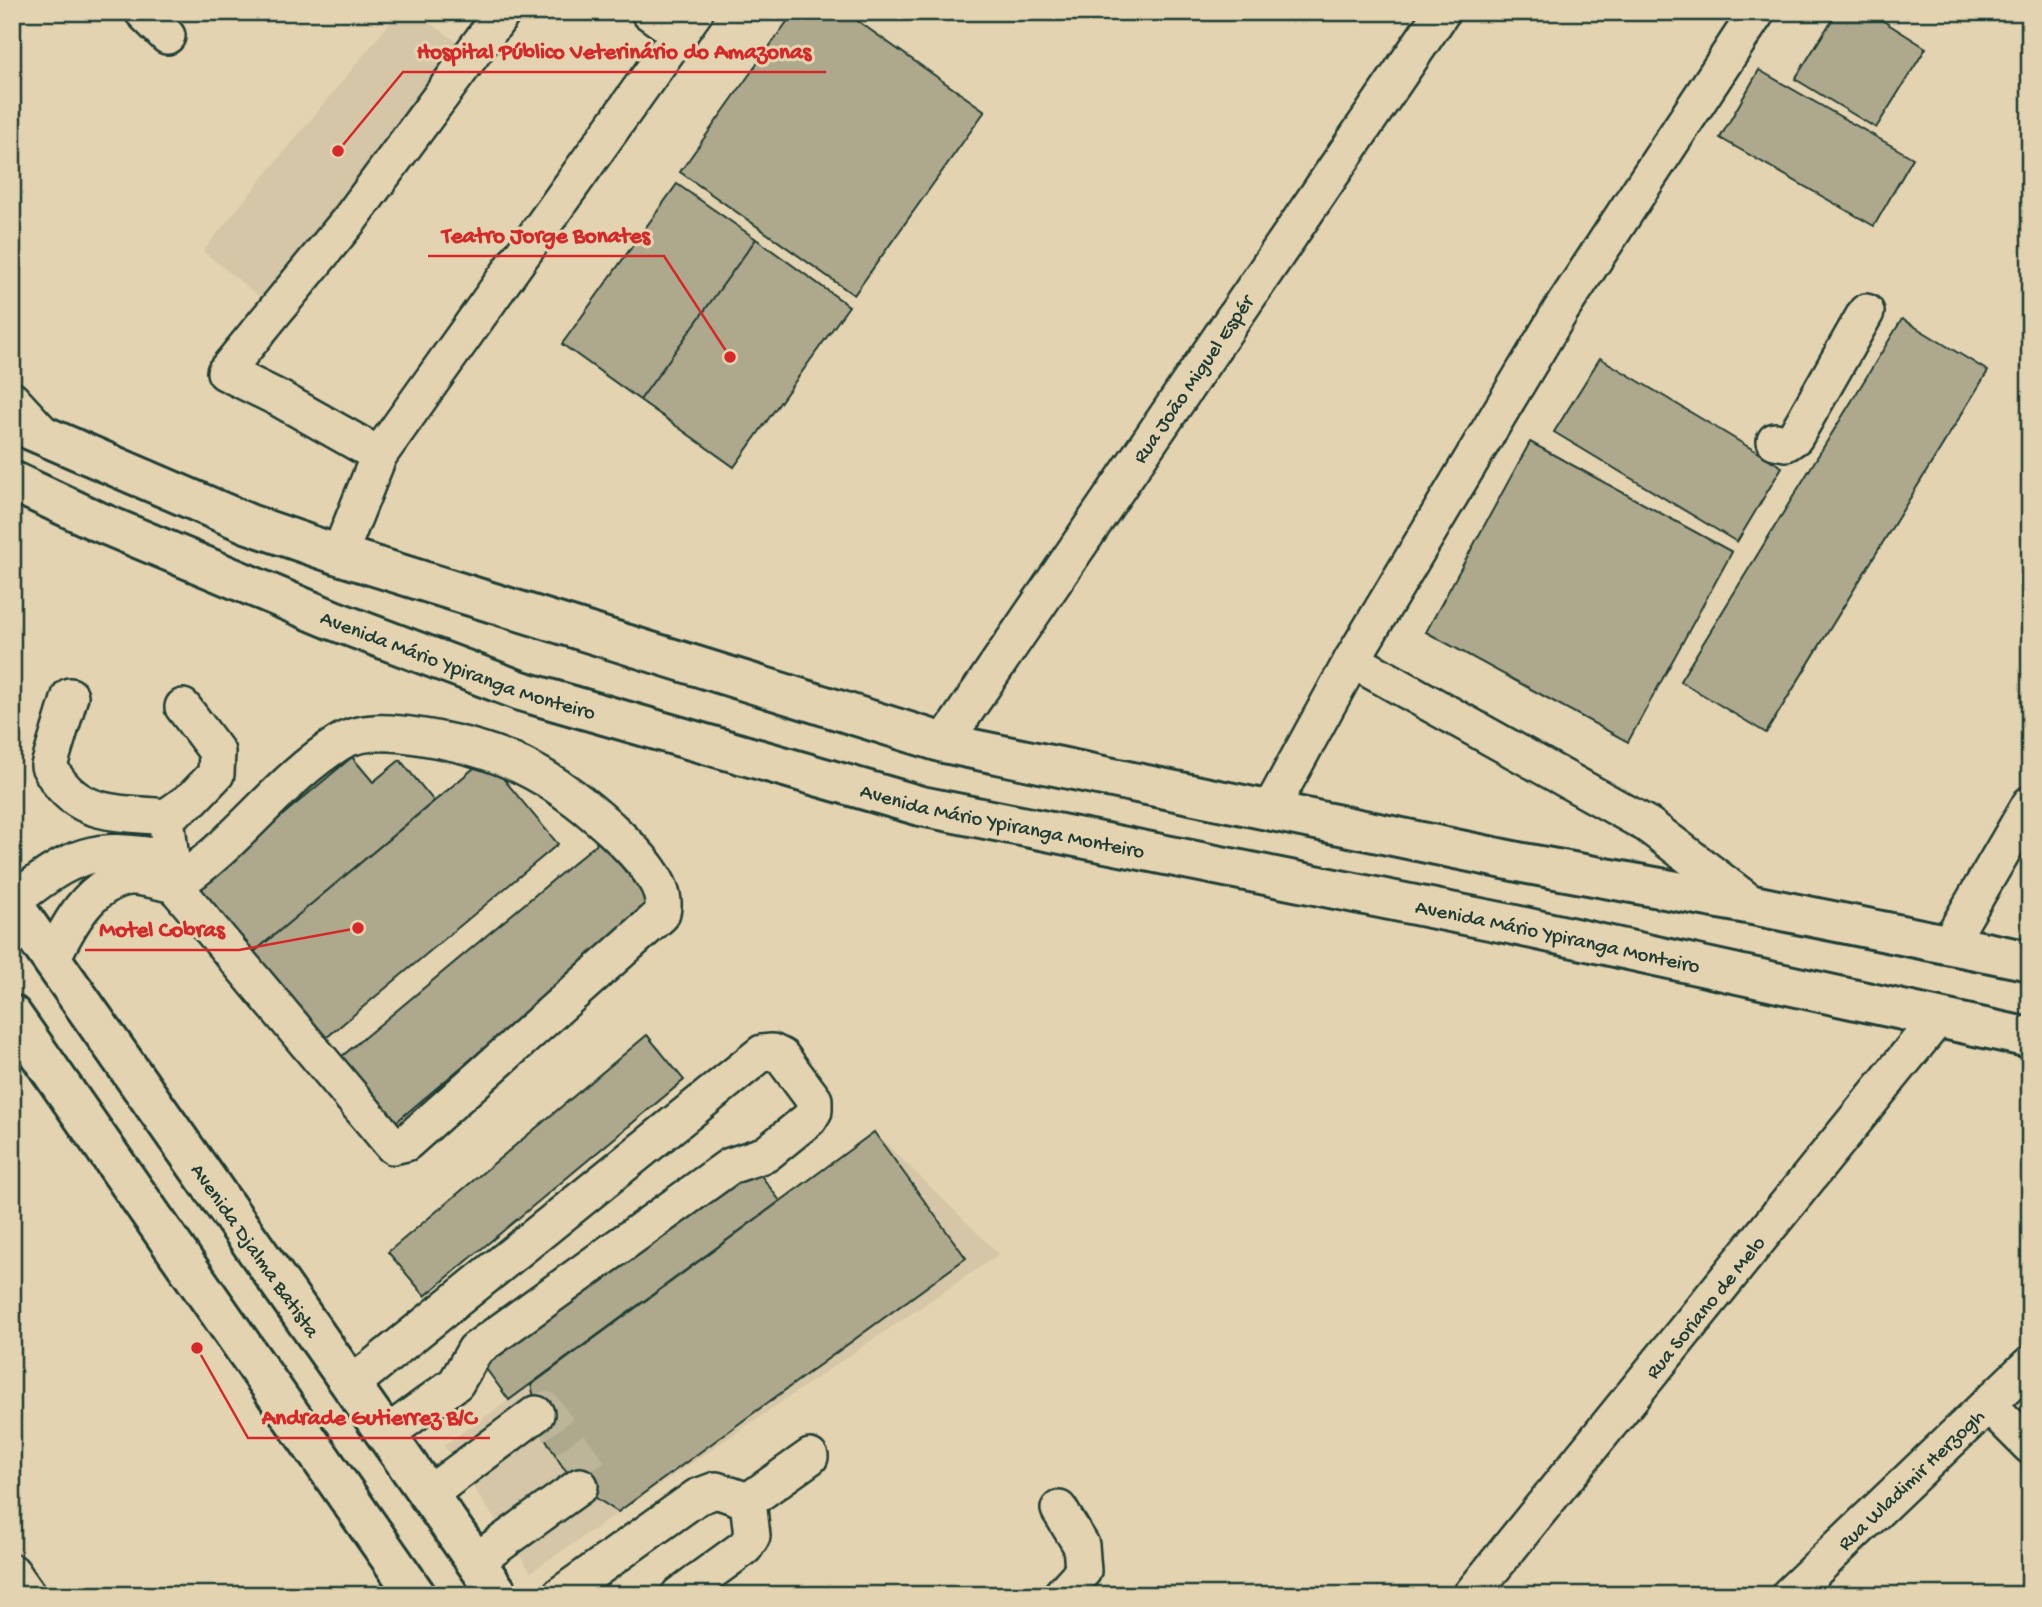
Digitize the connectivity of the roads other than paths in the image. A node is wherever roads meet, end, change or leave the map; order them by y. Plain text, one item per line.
1 (503, 12) edge
2 (649, 12) edge
3 (1441, 12) edge
4 (1757, 12) edge
5 (688, 23) edge
6 (1866, 312) dead end
7 (12, 400) edge
8 (12, 422) edge
9 (48, 439) junction
10 (1775, 441) dead end
11 (382, 476) junction
12 (12, 481) edge
13 (339, 555) junction
14 (1352, 660) junction
15 (70, 696) dead end
16 (183, 707) dead end
17 (944, 743) junction
18 (2030, 804) edge
19 (1270, 810) junction
20 (166, 817) junction
21 (181, 870) junction
22 (12, 902) edge
23 (1753, 905) junction
24 (1948, 945) junction
25 (52, 959) junction
26 (2030, 961) edge
27 (12, 1015) edge
28 (1937, 1019) junction
29 (2030, 1038) edge
30 (424, 1325) junction
31 (2030, 1364) edge
32 (462, 1373) junction
33 (352, 1384) junction
34 (1988, 1404) junction
35 (537, 1415) dead end
36 (387, 1433) junction
37 (2030, 1446) edge
38 (810, 1457) dead end
39 (580, 1486) dead end
40 (429, 1494) junction
41 (748, 1501) junction
42 (1059, 1509) dead end
43 (476, 1561) junction
44 (12, 1572) edge
45 (28, 1595) edge
46 (416, 1595) edge
47 (499, 1595) edge
48 (560, 1595) edge
49 (680, 1595) edge
50 (1061, 1595) edge
51 (1471, 1595) edge
52 (1789, 1595) edge

1 - 11 street
2 - 5 street
3 - 17 street, Rua João Miguel Espér
4 - 14 street
5 - 11 street
6 - 10 street
7 - 9 street
8 - 9 main road
9 - 13 main road
11 - 13 street
12 - 28 main road, Avenida Mário Ypiranga Monteiro
13 - 17 main road
14 - 19 street
14 - 23 street
15 - 20 street
16 - 20 street
17 - 19 main road
18 - 24 street
19 - 23 main road
20 - 21 street
21 - 21 street
21 - 22 street
21 - 25 street
22 - 25 main road, Avenida Djalma Batista
23 - 24 main road
24 - 26 main road
25 - 33 main road, Avenida Djalma Batista
27 - 46 main road
28 - 29 main road, Avenida Mário Ypiranga Monteiro
28 - 51 street, Rua Soriano de Melo
30 - 32 street
30 - 32 street
30 - 33 street
31 - 34 street, Rua Wladimir Herzogh
32 - 36 street
33 - 36 main road, Avenida Djalma Batista
34 - 37 street
34 - 52 street, Rua Wladimir Herzogh
35 - 40 street
36 - 40 main road, Avenida Djalma Batista
38 - 41 street
39 - 43 street
40 - 43 main road, Avenida Djalma Batista
41 - 48 street
41 - 49 street
42 - 50 street
43 - 47 main road, Avenida Djalma Batista
44 - 45 street

